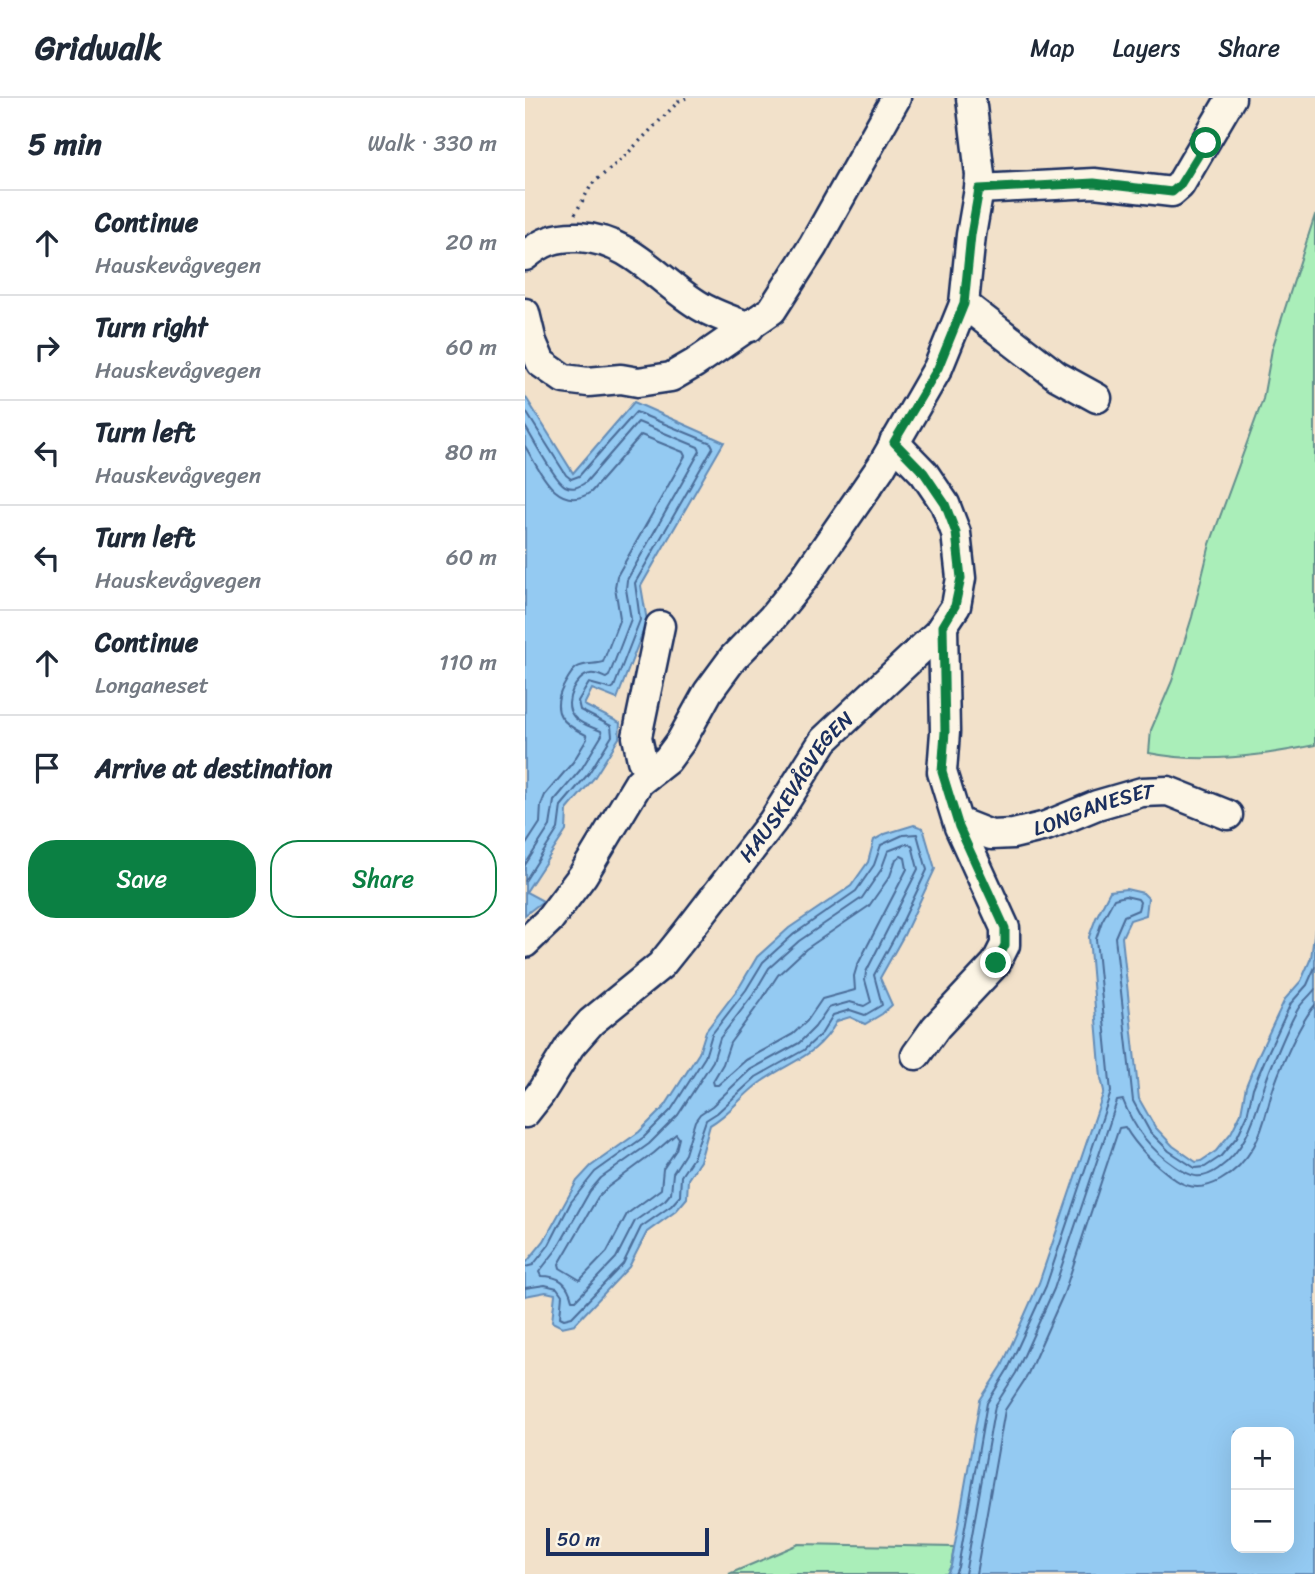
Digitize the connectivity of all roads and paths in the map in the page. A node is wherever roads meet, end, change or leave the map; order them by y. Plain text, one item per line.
1 (686, 98) edge
2 (896, 98) edge
3 (971, 98) edge
4 (1231, 98) edge
5 (979, 189) junction
6 (562, 237) junction
7 (525, 256) edge
8 (964, 304) junction
9 (525, 313) edge
10 (750, 327) junction
11 (1097, 398) dead end
12 (894, 442) junction
13 (660, 626) dead end
14 (943, 626) junction
15 (652, 771) junction
16 (1228, 815) dead end
17 (958, 822) junction
18 (525, 943) edge
19 (916, 1055) dead end
20 (525, 1113) edge

1 - 6 path
2 - 10 street
3 - 5 street
4 - 5 street
5 - 8 street
6 - 7 street
6 - 10 street
8 - 11 street
8 - 12 street
9 - 10 street
12 - 14 street, HAUSKEVÅGVEGEN
12 - 15 street
13 - 15 street
14 - 17 street
14 - 20 street, HAUSKEVÅGVEGEN
15 - 18 street
16 - 17 street, LONGANESET
17 - 19 street

